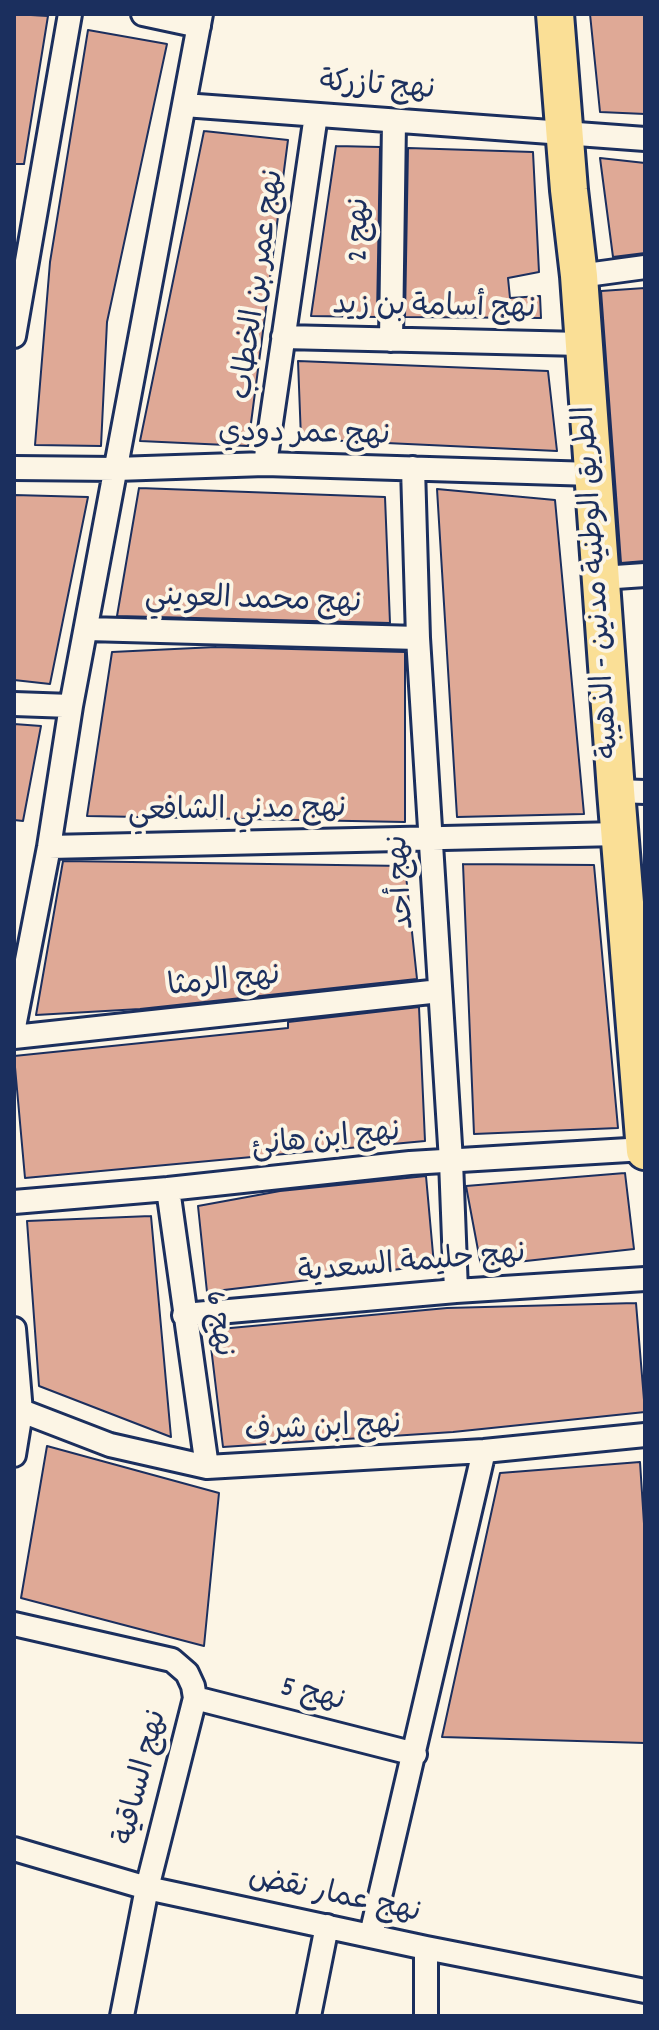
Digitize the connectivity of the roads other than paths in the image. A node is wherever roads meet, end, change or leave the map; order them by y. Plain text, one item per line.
1 (70, 14) edge
2 (143, 14) edge
3 (555, 14) edge
4 (200, 20) edge
5 (184, 105) junction
6 (316, 115) junction
7 (394, 121) junction
8 (565, 134) junction
9 (645, 139) edge
10 (645, 267) edge
11 (579, 276) junction
12 (14, 336) edge
13 (283, 337) junction
14 (391, 340) junction
15 (582, 344) junction
16 (265, 464) junction
17 (14, 468) edge
18 (413, 468) junction
19 (116, 469) junction
20 (593, 474) junction
21 (645, 575) edge
22 (601, 578) junction
23 (87, 629) junction
24 (418, 638) junction
25 (14, 704) edge
26 (71, 706) junction
27 (630, 792) edge
28 (619, 834) junction
29 (431, 838) junction
30 (49, 847) junction
31 (440, 991) junction
32 (14, 1027) edge
33 (14, 1037) edge
34 (645, 1136) edge
35 (451, 1161) junction
36 (168, 1189) junction
37 (14, 1202) edge
38 (645, 1279) edge
39 (456, 1291) junction
40 (184, 1315) junction
41 (14, 1329) edge
42 (18, 1410) edge
43 (645, 1435) edge
44 (484, 1451) junction
45 (14, 1455) edge
46 (207, 1467) junction
47 (14, 1624) edge
48 (195, 1698) junction
49 (415, 1754) junction
50 (14, 1849) edge
51 (147, 1888) junction
52 (327, 1926) junction
53 (371, 1935) junction
54 (426, 1948) junction
55 (645, 1991) edge
56 (122, 2016) edge
57 (309, 2016) edge
58 (426, 2016) edge

1 - 12 street
2 - 4 street
3 - 8 main road, الطريق الوطنية مدنين - الذهيبة
4 - 5 street
5 - 6 street, نهج تازركة
5 - 19 street
6 - 7 street, نهج تازركة
6 - 13 street, نهج عمر بن الخطاب
7 - 8 street, نهج تازركة
7 - 14 street, نهج 2
8 - 9 street, نهج تازركة
8 - 11 main road, الطريق الوطنية مدنين - الذهيبة
10 - 11 street
11 - 15 main road, الطريق الوطنية مدنين - الذهيبة
13 - 14 street, نهج أسامة بن زيد
13 - 16 street, نهج عمر بن الخطاب
14 - 15 street, نهج أسامة بن زيد
15 - 20 main road, الطريق الوطنية مدنين - الذهيبة
16 - 18 street, نهج عمر دودي
16 - 19 street, نهج عمر دودي
17 - 19 street, نهج عمر دودي
18 - 20 street, نهج عمر دودي
18 - 24 street, نهج أحد
19 - 23 street
20 - 22 main road, الطريق الوطنية مدنين - الذهيبة
21 - 22 street
22 - 27 main road, الطريق الوطنية مدنين - الذهيبة
23 - 24 street, نهج محمد العويني
23 - 26 street
24 - 29 street, نهج أحد
25 - 26 street
26 - 30 street
27 - 28 main road, الطريق الوطنية مدنين - الذهيبة
28 - 29 street, نهج مدني الشافعي
28 - 34 main road, الطريق الوطنية مدنين - الذهيبة
29 - 30 street, نهج مدني الشافعي
29 - 31 street, نهج أحد
30 - 32 street
31 - 33 street, نهج الرمثا
31 - 35 street, نهج أحد
34 - 35 street, نهج ابن هانئ
35 - 36 street, نهج ابن هانئ
35 - 39 street, نهج أحد
36 - 37 street, نهج ابن هانئ
36 - 40 street, نهج 6
38 - 39 street, نهج حليمة السعدية
39 - 40 street, نهج حليمة السعدية
40 - 46 street, نهج 6
41 - 42 street
42 - 45 street
42 - 46 street, نهج ابن شرف
43 - 44 street, نهج ابن شرف
44 - 46 street, نهج ابن شرف
44 - 49 street
47 - 48 street, نهج الساقية
48 - 49 street, نهج 5
48 - 51 street, نهج الساقية
49 - 53 street
50 - 51 street, نهج عمار نقض
51 - 52 street, نهج عمار نقض
51 - 56 street, نهج الساقية
52 - 53 street, نهج عمار نقض
52 - 57 street
53 - 54 street, نهج عمار نقض
54 - 55 street, نهج عمار نقض
54 - 58 street

